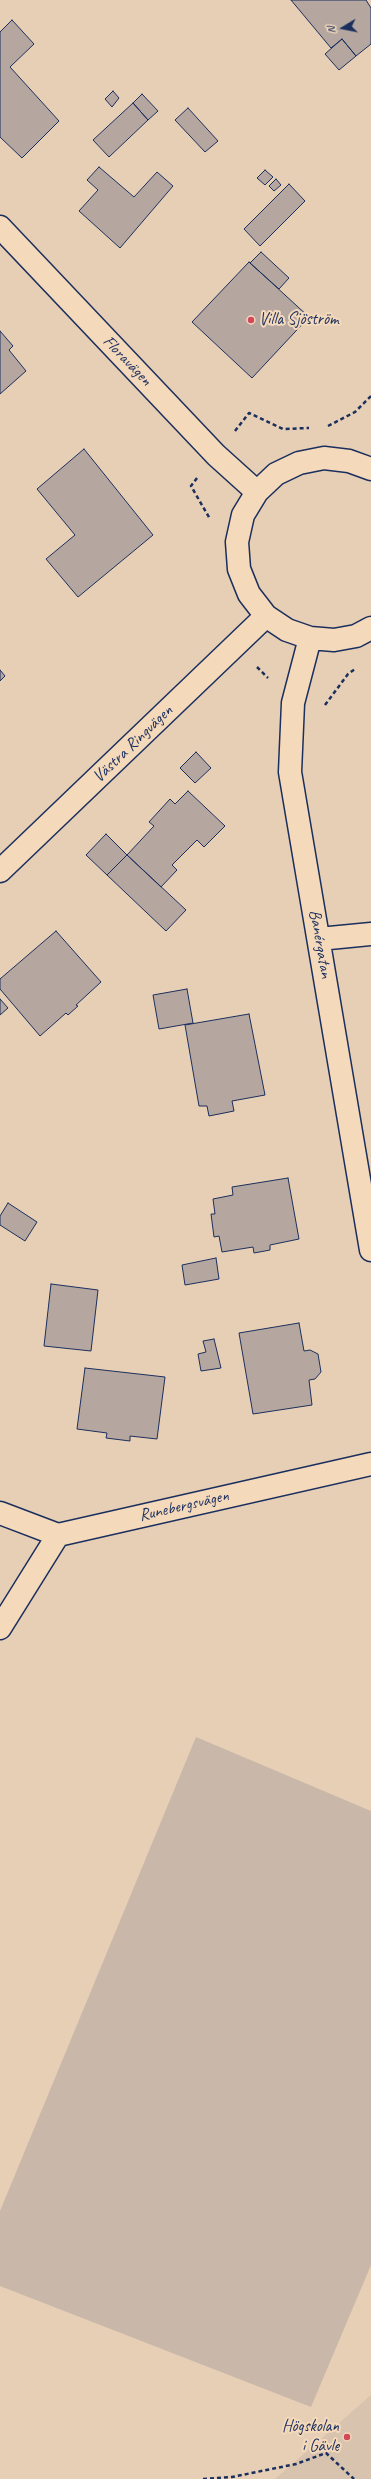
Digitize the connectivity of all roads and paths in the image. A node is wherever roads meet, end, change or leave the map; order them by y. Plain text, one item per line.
1 (0, 227) edge
2 (371, 469) edge
3 (257, 492) junction
4 (266, 616) junction
5 (371, 628) edge
6 (310, 638) junction
7 (360, 665) dead end
8 (293, 704) junction
9 (0, 871) edge
10 (371, 934) edge
11 (319, 939) junction
12 (366, 1180) edge
13 (371, 1250) edge
14 (371, 1464) edge
15 (0, 1513) edge
16 (58, 1535) junction
17 (0, 1628) edge
18 (203, 2479) edge
19 (354, 2479) edge

1 - 3 street, Floravägen
2 - 3 street
3 - 4 street
4 - 6 street
4 - 9 street, Västra Ringvägen
5 - 6 street
6 - 8 street, Banérgatan
7 - 8 path
8 - 11 street, Banérgatan
10 - 11 street
11 - 12 street, Banérgatan
12 - 13 street, Banérgatan
14 - 16 street, Runebergsvägen
15 - 16 street
16 - 17 street
18 - 19 path

